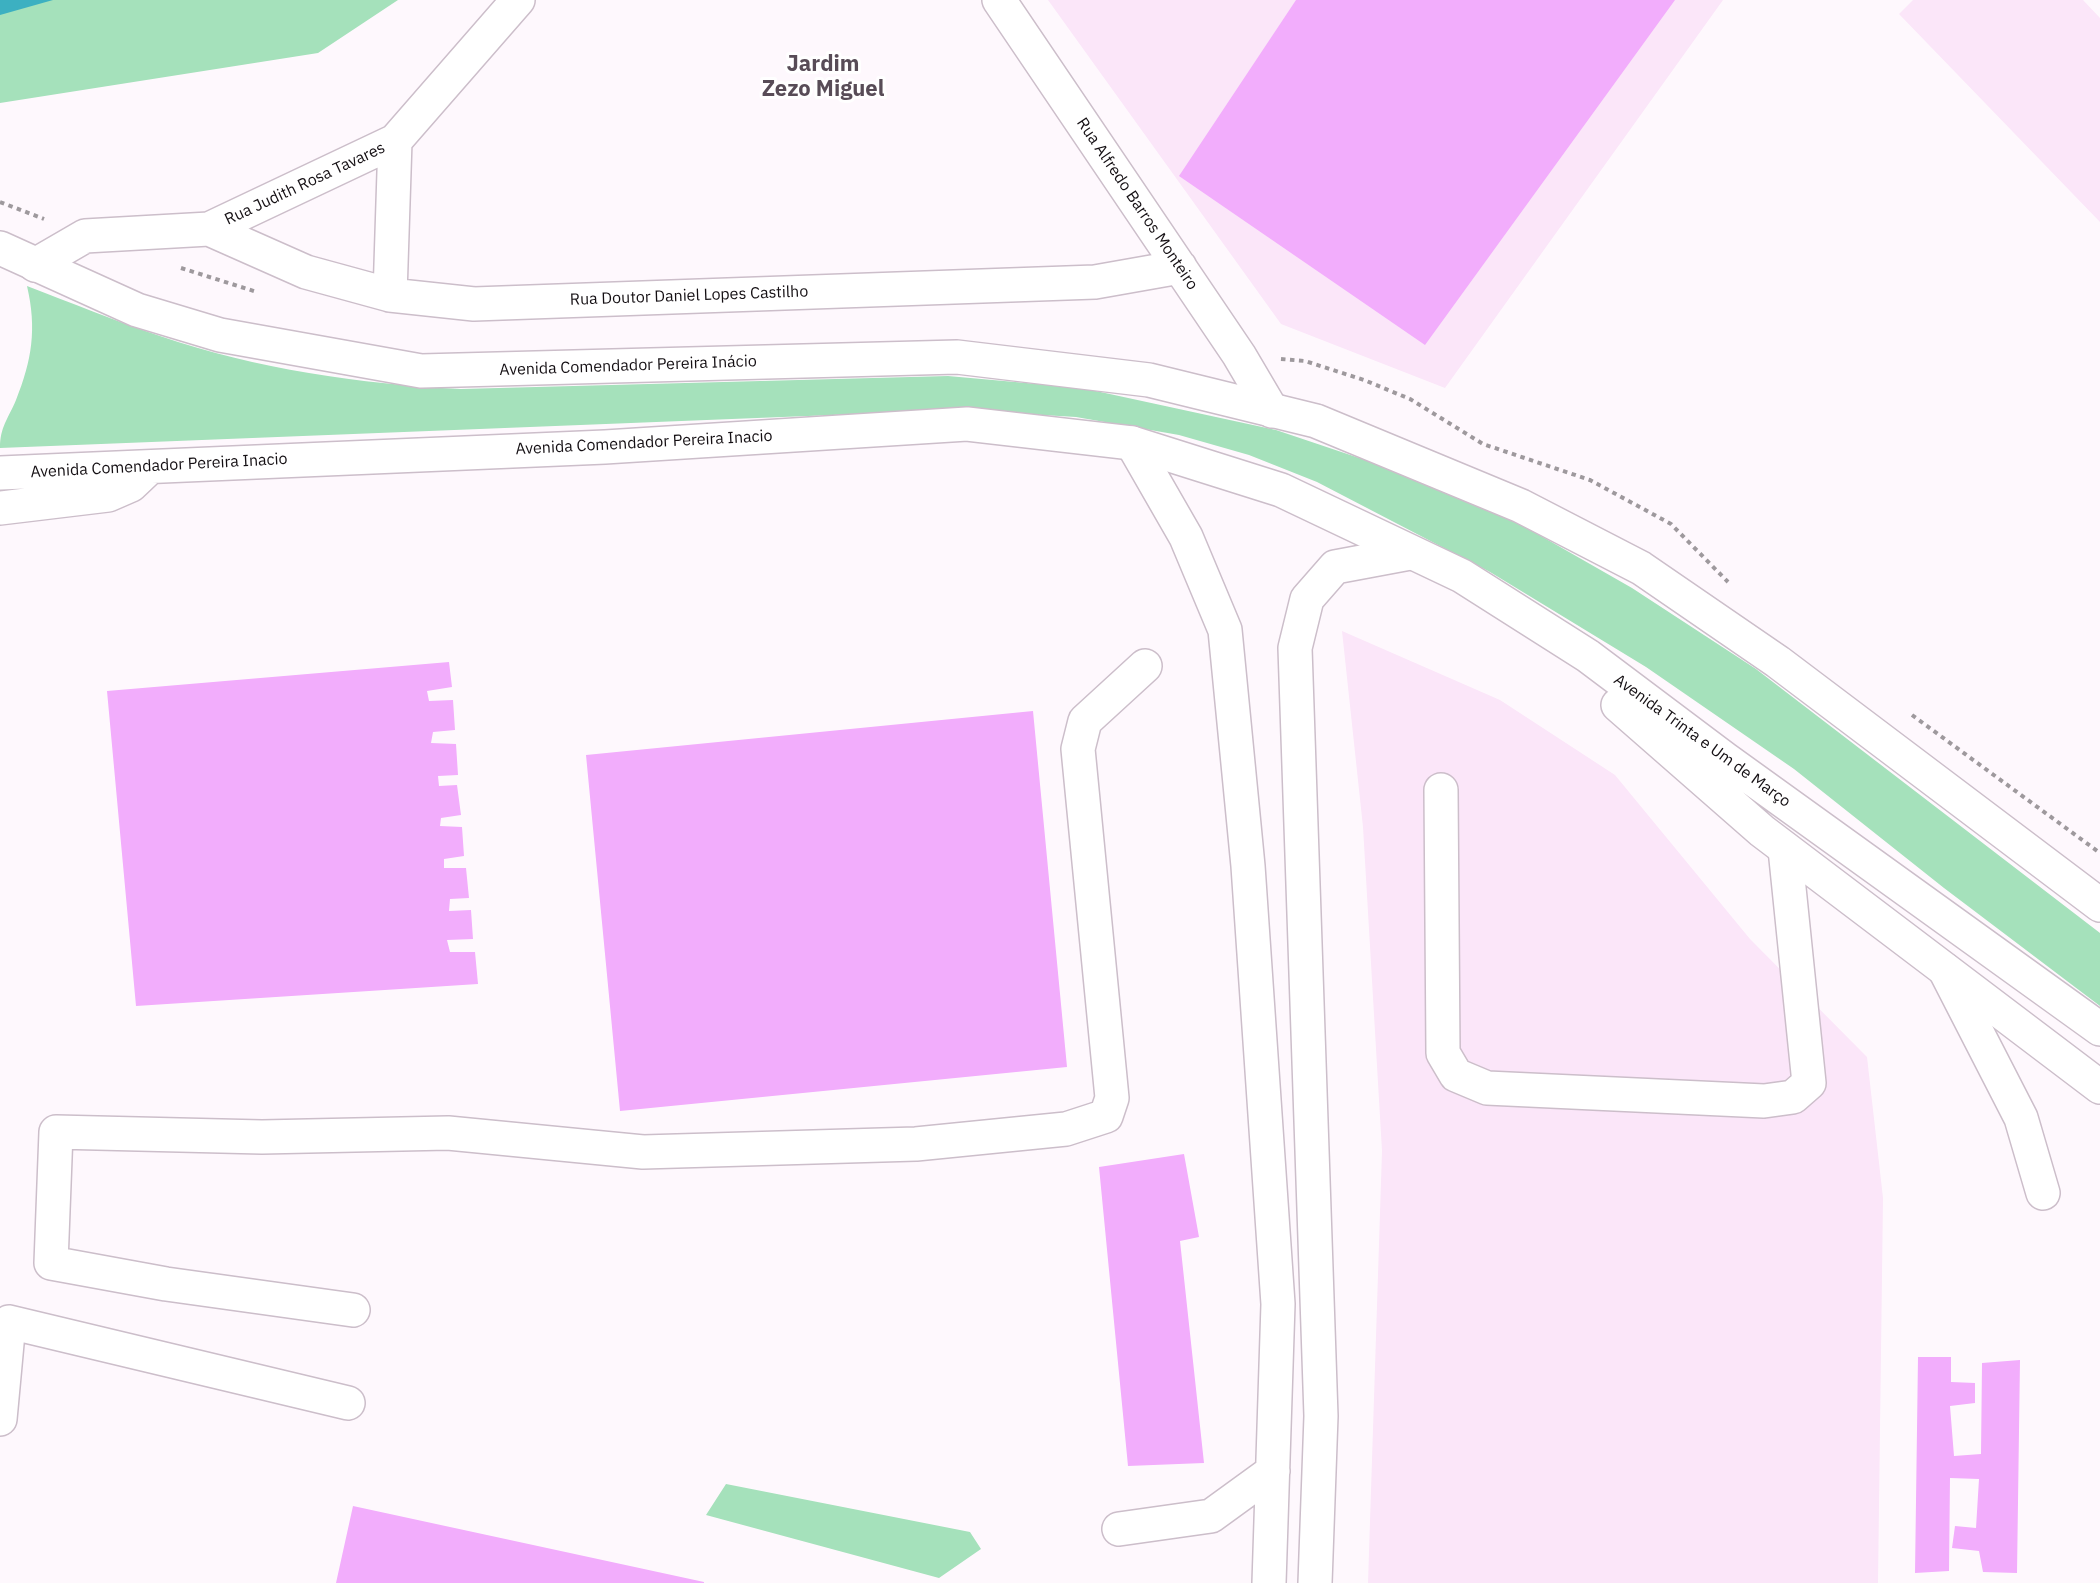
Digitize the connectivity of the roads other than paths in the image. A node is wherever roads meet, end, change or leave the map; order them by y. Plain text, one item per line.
1 (518, 0) edge
2 (999, 0) edge
3 (395, 141) junction
4 (209, 229) junction
5 (0, 248) edge
6 (35, 265) junction
7 (1180, 267) junction
8 (390, 295) junction
9 (1272, 411) junction
10 (1132, 443) junction
11 (150, 467) junction
12 (0, 473) edge
13 (1281, 490) joint
14 (0, 508) edge
15 (1410, 553) junction
16 (1462, 576) junction
17 (1145, 666) dead end
18 (1441, 790) dead end
19 (1785, 849) junction
20 (2100, 905) edge
21 (1945, 970) junction
22 (2100, 1029) edge
23 (2100, 1087) edge
24 (2043, 1193) dead end
25 (353, 1310) dead end
26 (348, 1402) dead end
27 (0, 1419) edge
28 (1273, 1471) junction
29 (1119, 1529) dead end
30 (1269, 1583) edge
31 (1315, 1583) edge

1 - 3 main road, Rua Judith Rosa Tavares
2 - 7 main road, Rua Alfredo Barros Monteiro
3 - 4 main road, Rua Judith Rosa Tavares
3 - 8 main road
4 - 6 main road, Rua Judith Rosa Tavares
4 - 8 main road, Rua Doutor Daniel Lopes Castilho
5 - 6 main road, Avenida Comendador Pereira Inácio
6 - 9 main road, Avenida Comendador Pereira Inácio
7 - 8 main road, Rua Doutor Daniel Lopes Castilho
7 - 9 main road, Rua Alfredo Barros Monteiro
9 - 20 main road
10 - 11 main road, Avenida Comendador Pereira Inacio
10 - 13 main road, Avenida Comendador Pereira Inacio
10 - 28 main road
11 - 12 main road, Avenida Comendador Pereira Inacio
11 - 14 main road
13 - 15 main road, Avenida Trinta e Um de Março
15 - 16 main road, Avenida Trinta e Um de Março
15 - 31 main road
16 - 19 main road
16 - 22 main road, Avenida Trinta e Um de Março
17 - 25 main road
18 - 19 main road
19 - 21 main road
21 - 23 main road
21 - 24 main road
26 - 27 main road
28 - 29 main road
28 - 30 main road

